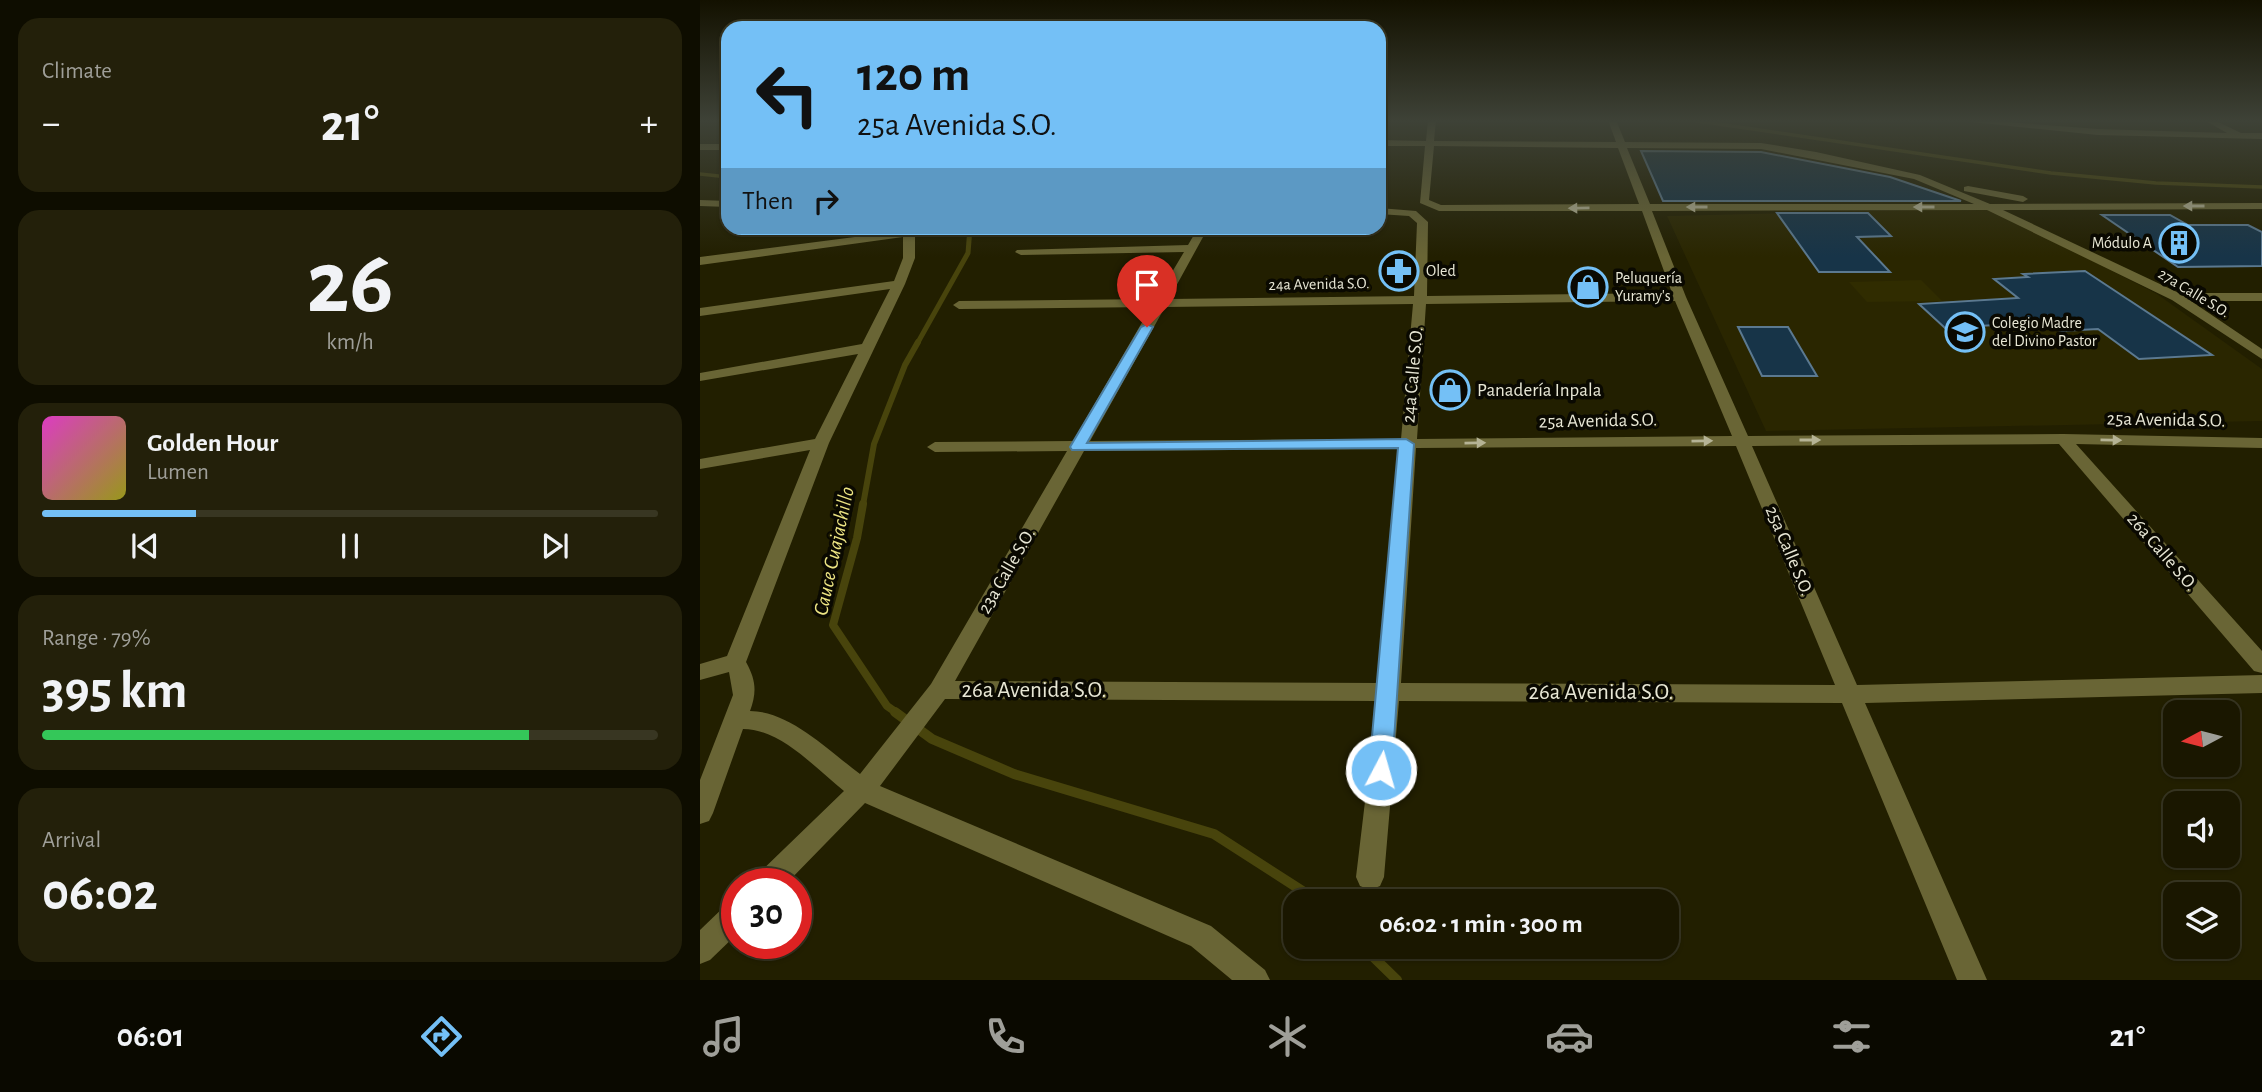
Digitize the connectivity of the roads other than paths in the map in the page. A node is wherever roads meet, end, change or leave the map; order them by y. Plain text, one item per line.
1 (1429, 166) edge
2 (1629, 166) edge
3 (1865, 166) edge
4 (1917, 177) junction
5 (704, 203) edge
6 (2262, 206) edge
7 (1647, 207) junction
8 (1993, 207) junction
9 (2087, 207) junction
10 (1386, 211) edge
11 (700, 214) edge
12 (873, 235) edge
13 (907, 235) edge
14 (1199, 235) edge
15 (1192, 248) junction
16 (1021, 252) dead end
17 (700, 261) edge
18 (899, 284) junction
19 (1679, 297) junction
20 (2177, 297) junction
21 (2262, 297) edge
22 (1420, 300) junction
23 (1161, 304) junction
24 (959, 305) dead end
25 (700, 312) edge
26 (866, 348) junction
27 (2262, 355) edge
28 (700, 377) edge
29 (2063, 439) junction
30 (1742, 440) junction
31 (821, 443) junction
32 (2262, 443) edge
33 (1406, 444) junction
34 (935, 447) dead end
35 (1077, 447) junction
36 (700, 464) edge
37 (735, 662) junction
38 (2262, 665) edge
39 (700, 672) edge
40 (2262, 684) edge
41 (939, 690) junction
42 (1389, 690) junction
43 (1850, 694) junction
44 (736, 720) junction
45 (862, 790) junction
46 (700, 813) edge
47 (783, 868) edge
48 (1370, 877) dead end
49 (721, 930) edge
50 (700, 950) edge
51 (1255, 980) edge
52 (1972, 980) edge

7 -> 1 street
2 - 7 street, 25a Calle S.O.
3 - 4 street
4 - 8 street, 27a Calle S.O.
4 - 9 street
5 - 11 street
6 -> 9 street
8 -> 7 street
7 - 19 street, 25a Calle S.O.
8 - 9 street
8 - 20 street, 27a Calle S.O.
10 - 22 street, 24a Calle S.O.
12 - 17 street
13 - 18 street
14 - 15 street, 23a Calle S.O.
15 - 16 street
15 - 23 street, 23a Calle S.O.
18 - 25 street
18 - 26 street
19 - 22 street, 24a Avenida S.O.
19 - 30 street, 25a Calle S.O.
20 - 21 street
20 - 27 street, 27a Calle S.O.
22 - 23 street, 24a Avenida S.O.
22 - 33 street, 24a Calle S.O.
23 - 24 street, 24a Avenida S.O.
23 - 35 street, 23a Calle S.O.
26 - 28 street
26 - 31 street
30 -> 29 street, 25a Avenida S.O.
29 -> 32 street, 25a Avenida S.O.
29 - 38 street, 26a Calle S.O.
33 -> 30 street, 25a Avenida S.O.
30 - 43 street, 25a Calle S.O.
31 - 36 street
31 - 37 street
33 - 35 street, 25a Avenida S.O.
33 - 42 street, 24a Calle S.O.
34 - 35 street, 25a Avenida S.O.
35 - 41 street, 23a Calle S.O.
37 - 39 street
37 - 44 street
40 - 43 street, 26a Avenida S.O.
41 - 42 street, 26a Avenida S.O.
41 - 45 street, 23a Calle S.O.
42 - 43 street, 26a Avenida S.O.
42 - 48 street, 24a Calle S.O.
43 - 52 street, 25a Calle S.O.
44 - 45 street
44 - 46 street
45 - 47 street, 23a Calle S.O.
45 - 51 street
49 - 50 street

